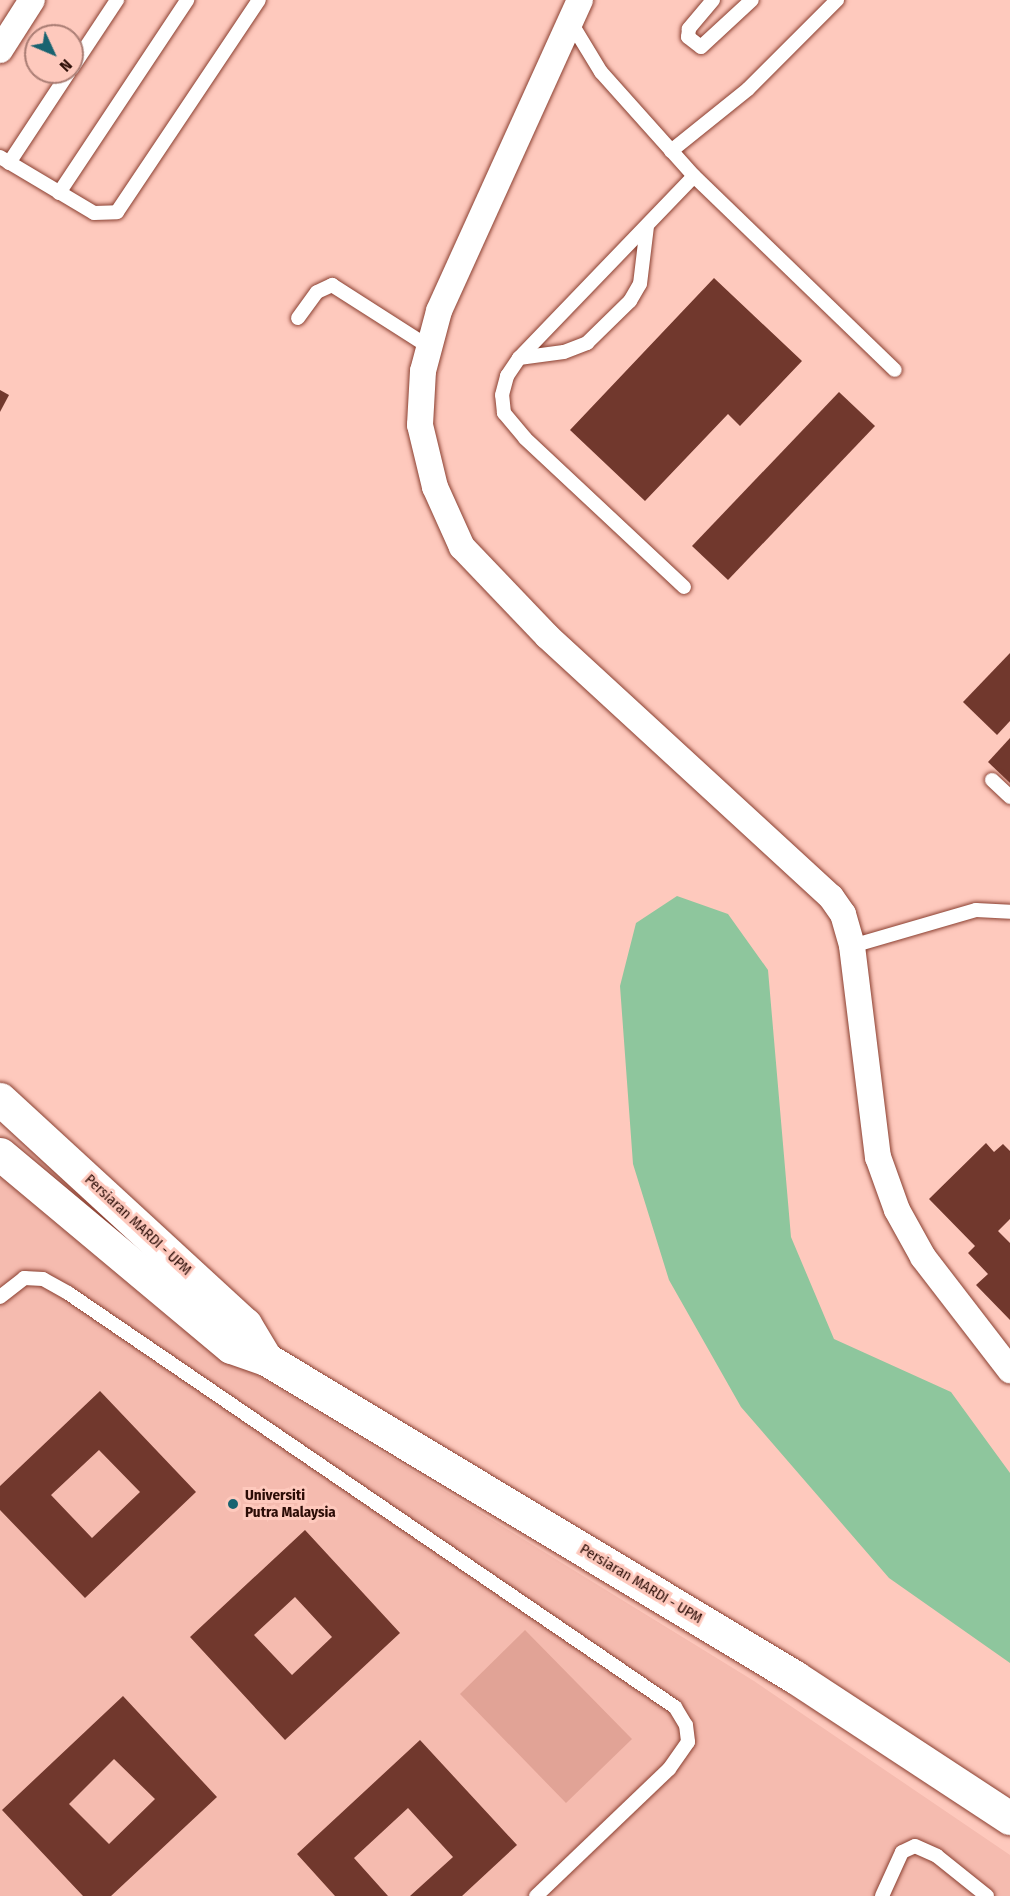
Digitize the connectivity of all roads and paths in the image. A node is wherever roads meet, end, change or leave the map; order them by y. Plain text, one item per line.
1 (32, 0) edge
2 (117, 0) edge
3 (187, 0) edge
4 (259, 0) edge
5 (713, 0) edge
6 (752, 0) edge
7 (837, 0) edge
8 (575, 10) edge
9 (0, 50) edge
10 (84, 50) edge
11 (60, 84) edge
12 (671, 151) junction
13 (4, 160) edge
14 (694, 176) junction
15 (59, 193) junction
16 (647, 226) junction
17 (298, 318) dead end
18 (429, 347) junction
19 (519, 358) junction
20 (896, 370) dead end
21 (684, 587) dead end
22 (992, 780) dead end
23 (1010, 798) edge
24 (1010, 912) edge
25 (852, 946) junction
26 (0, 1099) edge
27 (0, 1154) edge
28 (0, 1297) edge
29 (266, 1359) junction
30 (1010, 1370) edge
31 (1010, 1818) edge
32 (536, 1896) edge
33 (882, 1896) edge
34 (987, 1896) edge

1 - 9 street
2 - 10 lane
3 - 15 lane
4 - 15 lane
5 - 6 lane
7 - 12 lane
8 - 12 lane
8 - 18 street
11 - 13 lane
12 - 14 lane
13 - 15 lane
14 - 16 lane
14 - 20 lane
16 - 19 lane
16 - 19 lane
17 - 18 lane
18 - 25 street
19 - 21 lane
22 - 23 lane
24 - 25 lane
25 - 30 street
26 - 29 street, Persiaran MARDI - UPM
27 - 29 street, Persiaran MARDI - UPM
28 - 32 lane
29 - 31 street, Persiaran MARDI - UPM
33 - 34 lane

